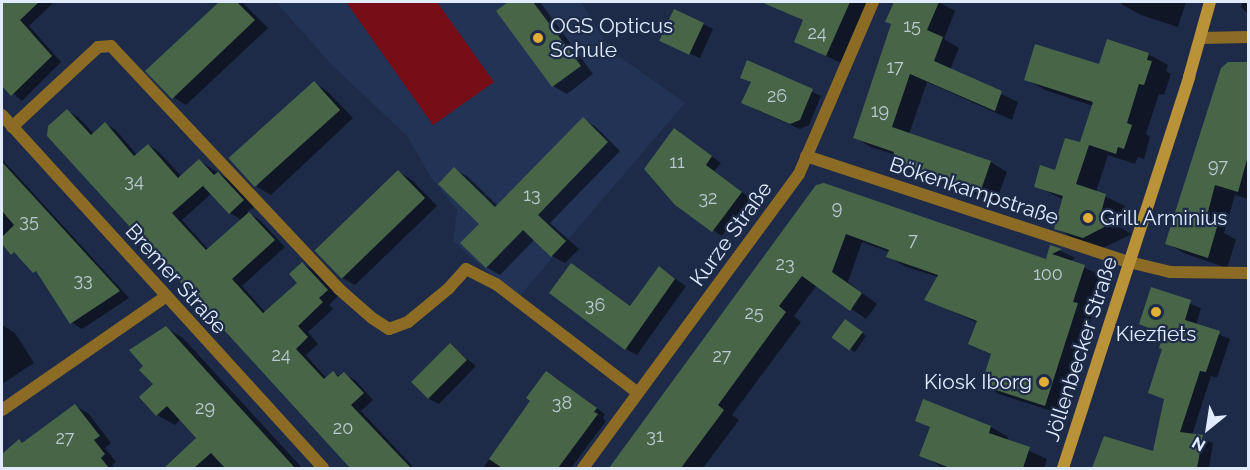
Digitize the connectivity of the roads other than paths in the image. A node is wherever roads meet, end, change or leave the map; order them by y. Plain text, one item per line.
1 (873, 2) edge
2 (1210, 2) edge
3 (1248, 37) edge
4 (1201, 38) junction
5 (2, 115) edge
6 (12, 127) junction
7 (806, 156) junction
8 (1129, 262) junction
9 (1248, 273) edge
10 (165, 297) junction
11 (638, 393) junction
12 (2, 410) edge
13 (323, 468) edge
14 (583, 468) edge
15 (1063, 468) edge

1 - 7 street, Kurze Straße
2 - 4 main road, Jöllenbecker Straße
3 - 4 street
4 - 8 main road, Jöllenbecker Straße
5 - 6 street, Bremer Straße
6 - 10 street, Bremer Straße
6 - 11 street
7 - 8 street, Bökenkampstraße
7 - 11 street, Kurze Straße
8 - 9 street, Bökenkampstraße
8 - 15 main road, Jöllenbecker Straße
10 - 12 street
10 - 13 street, Bremer Straße
11 - 14 street, Kurze Straße

